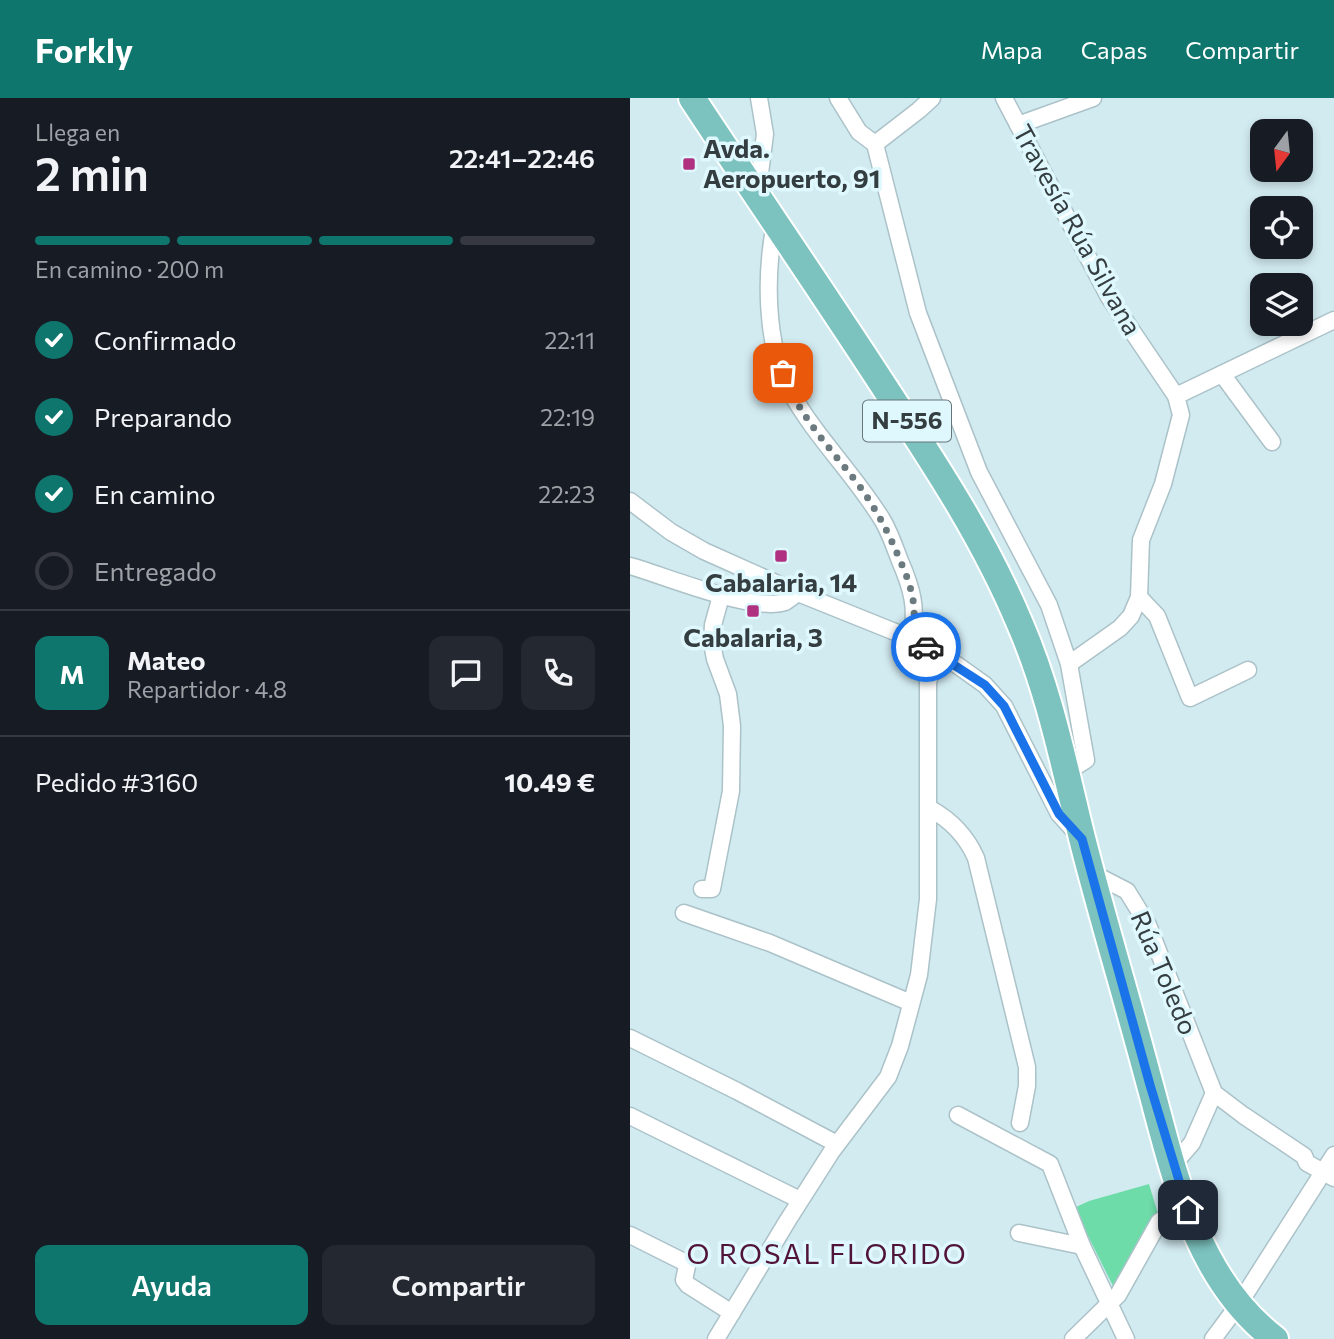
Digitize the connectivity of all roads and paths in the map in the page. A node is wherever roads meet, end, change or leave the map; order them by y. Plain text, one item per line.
1 (692, 98) edge
2 (760, 98) edge
3 (838, 98) edge
4 (932, 98) edge
5 (1004, 98) edge
6 (1093, 98) edge
7 (1018, 125) junction
8 (875, 144) junction
9 (757, 197) junction
10 (775, 224) junction
11 (1334, 320) edge
12 (1222, 374) junction
13 (1176, 396) junction
14 (1272, 442) dead end
15 (630, 501) edge
16 (630, 566) edge
17 (798, 593) junction
18 (721, 596) junction
19 (1139, 597) junction
20 (910, 638) junction
21 (937, 653) junction
22 (1069, 664) junction
23 (1248, 670) dead end
24 (1067, 772) junction
25 (929, 808) junction
26 (1082, 839) junction
27 (1092, 873) junction
28 (702, 889) dead end
29 (684, 913) dead end
30 (911, 1003) junction
31 (630, 1038) edge
32 (1214, 1093) junction
33 (958, 1115) dead end
34 (630, 1116) edge
35 (1020, 1123) dead end
36 (837, 1144) junction
37 (1334, 1155) edge
38 (1173, 1165) junction
39 (1329, 1175) edge
40 (800, 1200) junction
41 (1188, 1210) junction
42 (1019, 1233) dead end
43 (630, 1235) edge
44 (1082, 1246) junction
45 (1111, 1303) junction
46 (1239, 1304) junction
47 (732, 1313) junction
48 (716, 1339) edge
49 (1073, 1339) edge
50 (1126, 1339) edge
51 (1213, 1339) edge
52 (1275, 1339) edge

1 - 9 main road, N-556
2 - 9 street
3 - 8 street
4 - 8 street
5 - 7 street, Travesía Rúa Silvana
6 - 7 street
7 - 13 street, Travesía Rúa Silvana
8 - 22 street
9 - 10 main road, N-556
10 - 20 street
10 - 24 main road, N-556
11 - 12 street
12 - 13 street
12 - 14 street
13 - 19 street
15 - 17 street
16 - 18 street
17 - 18 street
17 - 20 street
18 - 28 street
19 - 22 street
19 - 23 street
20 - 21 street
21 - 25 street
21 - 26 street
22 - 24 street
24 - 26 main road
25 - 30 street
25 - 35 street
26 - 27 main road
27 - 32 street, Rúa Toledo
27 - 38 main road
29 - 30 street
30 - 36 street
31 - 36 street
32 - 38 street
32 - 39 street
33 - 44 street
34 - 40 street
36 - 40 street
37 - 39 street
38 - 41 main road
39 - 46 street
40 - 47 street
41 - 45 street
41 - 46 main road
42 - 44 street
43 - 47 street
44 - 45 street
45 - 49 street
45 - 50 street
46 - 51 street
46 - 52 main road
47 - 48 street

